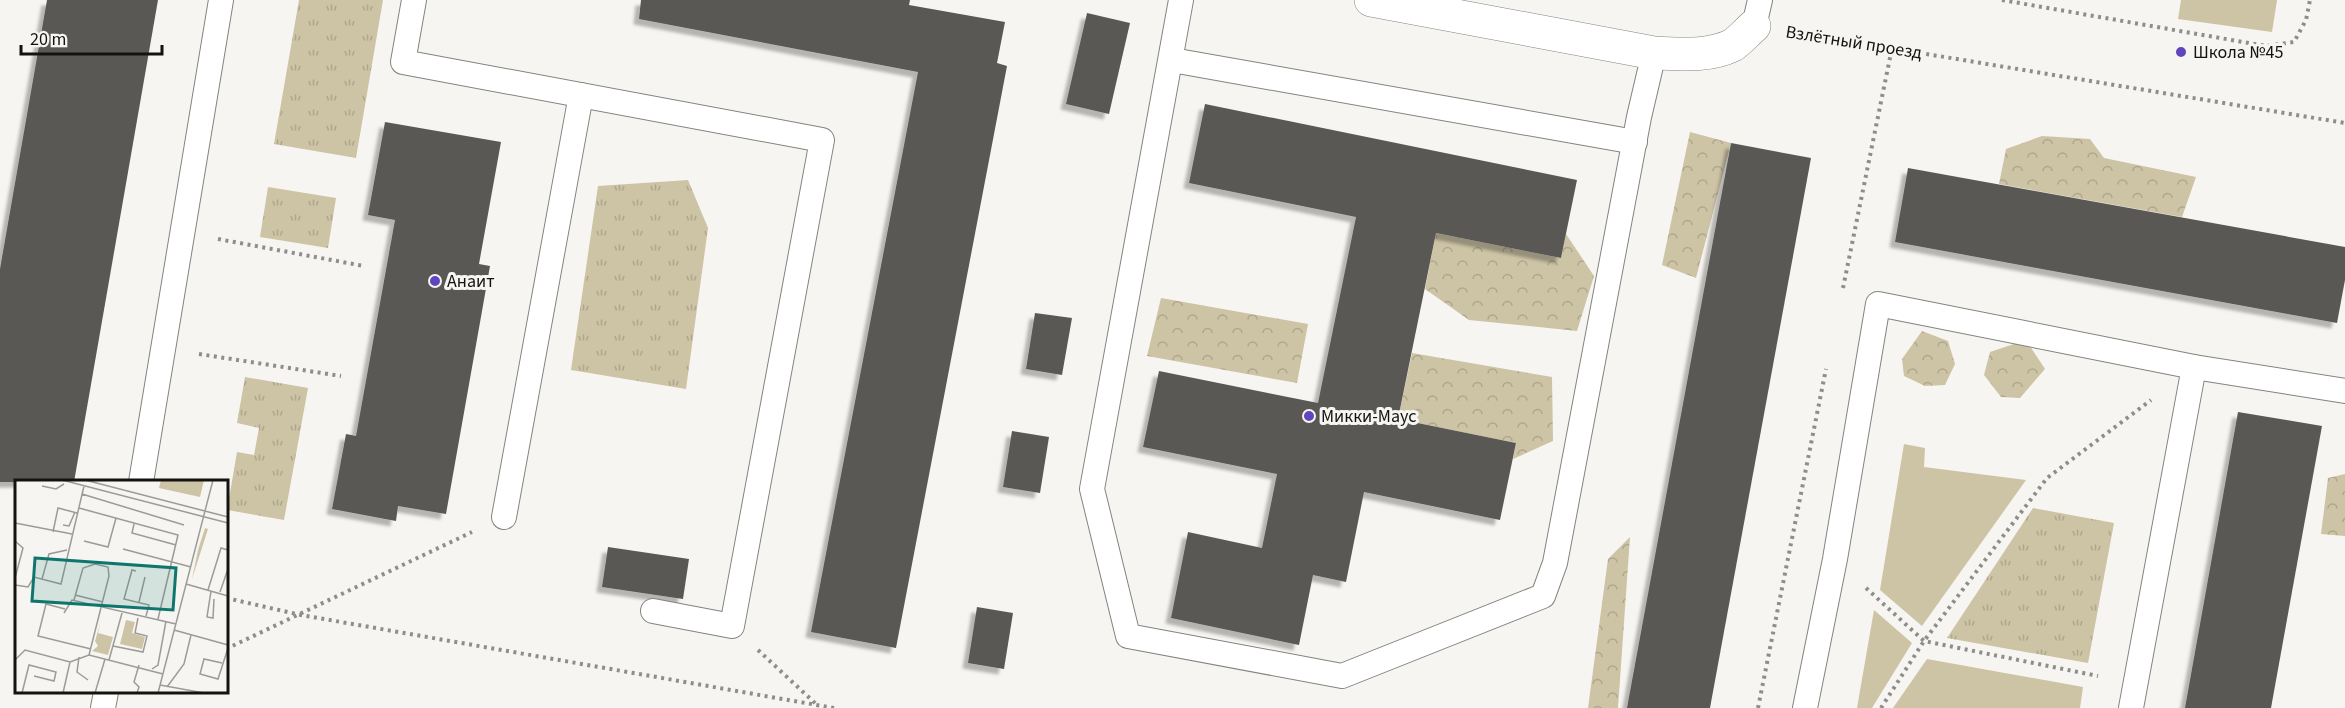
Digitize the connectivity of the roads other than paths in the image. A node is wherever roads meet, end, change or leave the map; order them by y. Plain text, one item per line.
1 (220, 0) edge
2 (414, 0) edge
3 (1181, 0) edge
4 (1371, 0) edge
5 (1758, 10) edge
6 (1654, 53) junction
7 (1172, 60) junction
8 (581, 95) junction
9 (1635, 142) junction
10 (2194, 367) junction
11 (2345, 391) edge
12 (141, 480) edge
13 (504, 517) road end
14 (653, 611) dead end
15 (106, 693) edge
16 (104, 708) edge
17 (1805, 708) edge
18 (2131, 708) edge

1 - 12 lane
2 - 8 lane
3 - 7 lane
4 - 6 street
5 - 6 street
6 - 9 lane
7 - 9 lane
7 - 9 lane
8 - 13 lane
8 - 14 lane
10 - 11 lane
10 - 17 lane
10 - 18 lane
15 - 16 lane

